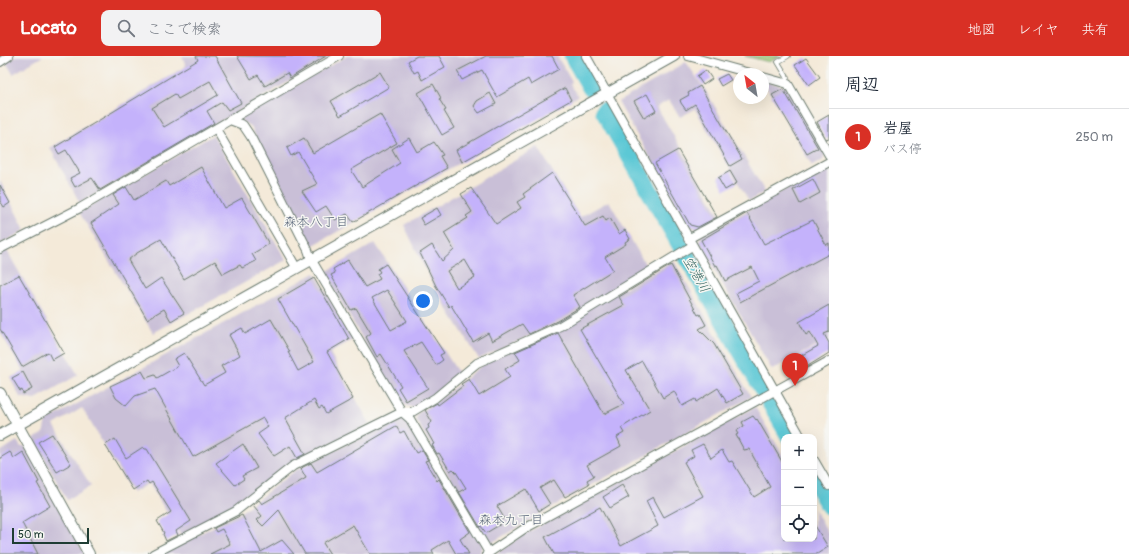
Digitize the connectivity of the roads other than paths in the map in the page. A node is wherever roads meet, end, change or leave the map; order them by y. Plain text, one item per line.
1 (9, 56) edge
2 (339, 56) edge
3 (586, 56) edge
4 (674, 56) edge
5 (688, 56) edge
6 (788, 56) edge
7 (0, 62) edge
8 (733, 68) edge
9 (769, 79) edge
10 (785, 83) junction
11 (607, 93) junction
12 (230, 120) junction
13 (219, 134) dead end
14 (829, 155) edge
15 (829, 162) edge
16 (690, 244) junction
17 (0, 249) edge
18 (311, 259) junction
19 (296, 267) junction
20 (829, 361) edge
21 (773, 392) junction
22 (0, 393) edge
23 (402, 412) junction
24 (17, 425) junction
25 (799, 434) edge
26 (0, 435) edge
27 (817, 465) edge
28 (829, 486) edge
29 (488, 553) edge
30 (89, 554) edge
31 (153, 554) edge

1 - 7 street
2 - 12 street
3 - 11 street
4 - 11 street
5 - 8 street
6 - 10 lane
9 - 10 street
10 - 14 street
11 - 16 street
11 - 18 street
12 - 17 street
12 - 18 street
13 - 19 street
15 - 16 street
16 - 21 street
16 - 23 street
18 - 19 street
18 - 23 street
19 - 24 street
20 - 21 street
21 - 25 street
21 - 29 street
22 - 24 street
23 - 29 street
23 - 31 street
24 - 26 street
24 - 30 street
27 - 28 street

